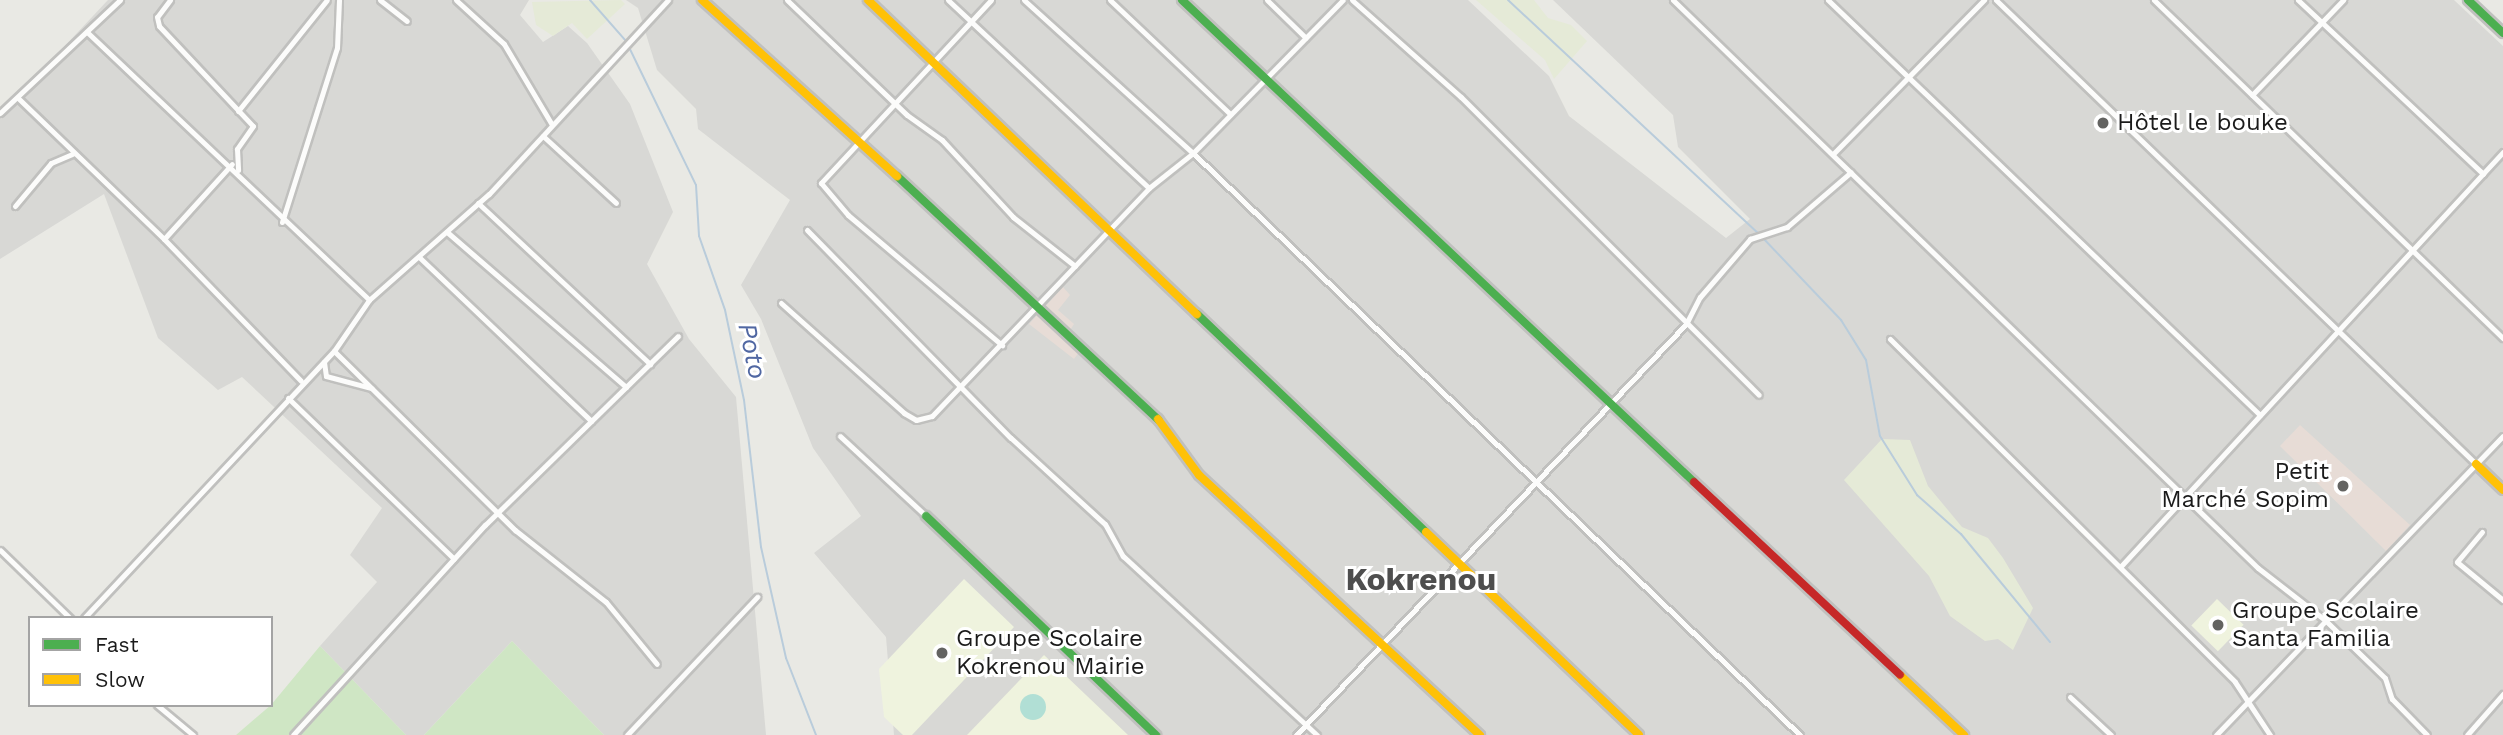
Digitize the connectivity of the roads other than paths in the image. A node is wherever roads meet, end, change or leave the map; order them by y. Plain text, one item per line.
1 (120, 0) edge
2 (170, 0) edge
3 (327, 0) edge
4 (339, 0) edge
5 (380, 0) edge
6 (456, 0) edge
7 (668, 0) edge
8 (702, 0) edge
9 (787, 0) edge
10 (868, 0) edge
11 (948, 0) edge
12 (991, 0) edge
13 (1024, 0) edge
14 (1110, 0) edge
15 (1182, 0) edge
16 (1266, 0) edge
17 (1343, 0) edge
18 (1352, 0) edge
19 (1673, 0) edge
20 (1828, 0) edge
21 (1984, 0) edge
22 (1996, 0) edge
23 (2154, 0) edge
24 (2298, 0) edge
25 (2343, 0) edge
26 (2468, 0) edge
27 (969, 19) junction
28 (407, 21) dead end
29 (2322, 22) junction
30 (87, 32) junction
31 (2503, 33) edge
32 (1306, 38) junction
33 (933, 61) junction
34 (1266, 78) junction
35 (1911, 80) junction
36 (2252, 95) junction
37 (18, 98) junction
38 (894, 103) junction
39 (237, 111) junction
40 (0, 113) edge
41 (1230, 114) junction
42 (552, 125) junction
43 (543, 136) junction
44 (855, 144) junction
45 (2503, 152) edge
46 (1192, 153) junction
47 (72, 154) junction
48 (1833, 154) junction
49 (232, 164) junction
50 (1851, 172) junction
51 (238, 173) junction
52 (2483, 174) junction
53 (1149, 188) junction
54 (478, 203) junction
55 (616, 203) dead end
56 (15, 206) dead end
57 (282, 222) junction
58 (807, 230) dead end
59 (447, 232) junction
60 (1111, 234) junction
61 (164, 239) junction
62 (2412, 250) junction
63 (418, 257) junction
64 (1075, 266) junction
65 (369, 300) junction
66 (781, 303) dead end
67 (1038, 307) junction
68 (1686, 324) junction
69 (2338, 331) junction
70 (678, 336) dead end
71 (2503, 338) edge
72 (1890, 339) dead end
73 (1002, 345) junction
74 (334, 351) junction
75 (326, 359) junction
76 (650, 364) junction
77 (301, 382) junction
78 (961, 384) junction
79 (626, 387) junction
80 (372, 389) junction
81 (1759, 395) dead end
82 (288, 398) junction
83 (1609, 404) junction
84 (2260, 415) junction
85 (591, 421) junction
86 (840, 436) dead end
87 (2503, 436) edge
88 (2476, 464) junction
89 (1537, 483) junction
90 (2503, 490) edge
91 (2187, 494) junction
92 (498, 513) junction
93 (926, 516) joint
94 (2482, 532) dead end
95 (0, 550) edge
96 (454, 559) junction
97 (1459, 564) junction
98 (2122, 565) junction
99 (757, 597) dead end
100 (2503, 600) edge
101 (68, 616) edge
102 (86, 616) edge
103 (2326, 621) junction
104 (1384, 643) junction
105 (657, 664) dead end
106 (2503, 694) edge
107 (2070, 697) dead end
108 (2250, 699) junction
109 (159, 707) edge
110 (1306, 724) junction
111 (1961, 734) edge
112 (193, 735) edge
113 (293, 735) edge
114 (627, 735) edge
115 (1156, 735) edge
116 (1296, 735) edge
117 (1317, 735) edge
118 (1480, 735) edge
119 (1639, 735) edge
120 (1800, 735) edge
121 (2111, 735) edge
122 (2216, 735) edge
123 (2270, 735) edge
124 (2427, 735) edge
125 (2466, 735) edge

1 - 30 street
2 - 39 street
3 - 39 street
4 - 57 street
5 - 28 street
6 - 42 street
7 - 42 street
8 - 44 street
9 - 38 street
10 - 33 street
11 - 27 street
12 - 27 street
13 - 46 street
14 - 41 street
15 - 34 street
16 - 32 street
17 - 32 street
18 - 68 street
19 - 48 street
20 - 35 street
21 - 35 street
22 - 69 street
23 - 36 street
24 - 29 street
25 - 29 street
26 - 31 street
27 - 33 street
27 - 53 street
29 - 36 street
29 - 52 street
30 - 37 street
30 - 49 street
32 - 34 street
33 - 38 street
33 - 60 street
34 - 41 street
34 - 83 street
35 - 48 street
35 - 84 street
36 - 62 street
37 - 40 street
37 - 47 street
38 - 44 street
38 - 64 street
39 - 51 street
41 - 46 street
42 - 43 street
43 - 54 street
43 - 55 street
44 - 67 street
44 - 73 street
45 - 52 street
46 - 53 street
46 - 89 street
47 - 56 street
47 - 61 street
48 - 50 street
49 - 51 street
49 - 61 street
50 - 68 street
50 - 91 street
51 - 57 street
52 - 62 street
53 - 60 street
54 - 59 street
54 - 76 street
57 - 65 street
58 - 78 street
59 - 63 street
59 - 79 street
60 - 64 street
60 - 97 street
61 - 77 street
62 - 69 street
62 - 71 street
63 - 65 street
63 - 85 street
64 - 67 street
65 - 74 street
66 - 78 street
67 - 73 street
67 - 104 street
68 - 81 street
68 - 83 street
69 - 84 street
69 - 88 street
70 - 76 street
72 - 98 street
73 - 78 street
74 - 75 street
74 - 80 street
75 - 77 street
75 - 80 street
76 - 79 street
77 - 82 street
78 - 110 street
79 - 85 street
80 - 92 street
82 - 96 street
82 - 102 street
83 - 89 street
83 - 111 street
84 - 91 street
85 - 92 street
86 - 93 street
87 - 88 street
88 - 90 street
88 - 103 street
89 - 97 street
89 - 120 street
91 - 98 street
91 - 103 street
92 - 96 street
92 - 105 street
93 - 115 street
94 - 100 street
95 - 101 street
96 - 113 street
97 - 104 street
97 - 119 street
98 - 108 street
99 - 114 street
103 - 108 street
103 - 124 street
104 - 110 street
104 - 118 street
106 - 125 street
107 - 121 street
108 - 122 street
108 - 123 street
109 - 112 street
110 - 116 street
110 - 117 street

